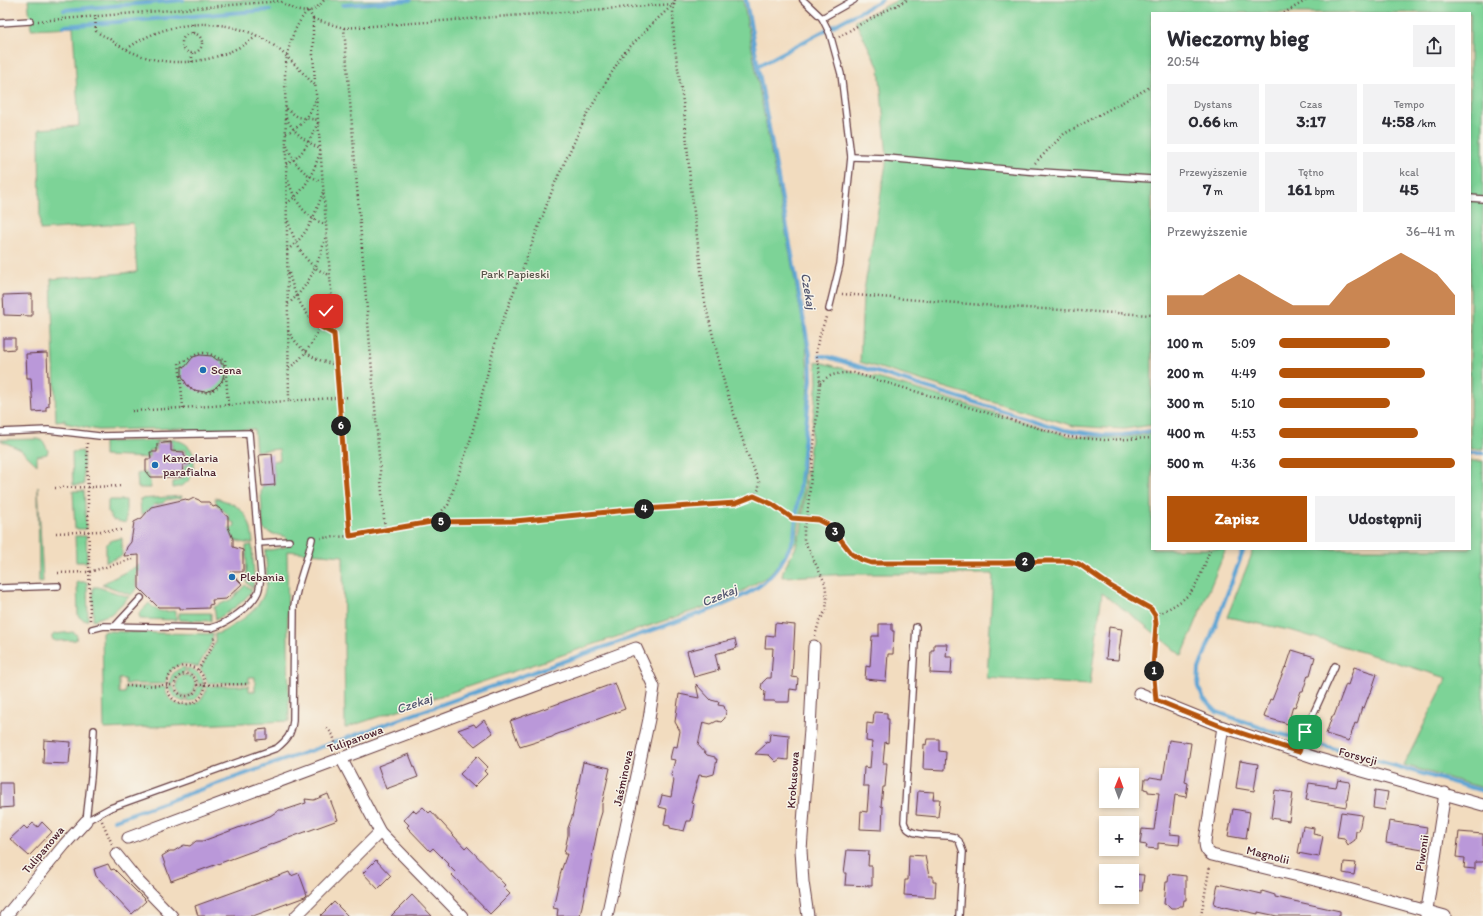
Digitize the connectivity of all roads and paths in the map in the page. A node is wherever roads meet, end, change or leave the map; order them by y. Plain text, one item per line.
1 (286, 0) edge
2 (324, 0) edge
3 (675, 0) edge
4 (803, 0) edge
5 (854, 0) edge
6 (907, 0) edge
7 (1307, 0) edge
8 (283, 3) junction
9 (674, 4) junction
10 (308, 11) junction
11 (1286, 12) edge
12 (95, 15) junction
13 (313, 19) junction
14 (30, 21) joint
15 (823, 21) junction
16 (0, 23) edge
17 (192, 24) junction
18 (344, 28) junction
19 (192, 33) junction
20 (258, 36) junction
21 (832, 42) junction
22 (127, 49) junction
23 (192, 53) junction
24 (286, 56) junction
25 (192, 62) junction
26 (315, 85) junction
27 (1151, 87) edge
28 (316, 98) junction
29 (285, 109) junction
30 (286, 117) junction
31 (306, 119) junction
32 (318, 121) junction
33 (293, 130) junction
34 (286, 133) junction
35 (286, 141) junction
36 (308, 143) junction
37 (320, 150) junction
38 (851, 157) junction
39 (293, 160) junction
40 (286, 164) junction
41 (1026, 171) junction
42 (286, 174) junction
43 (310, 176) junction
44 (1151, 179) edge
45 (322, 181) junction
46 (323, 191) junction
47 (295, 197) junction
48 (1471, 198) edge
49 (1483, 199) edge
50 (286, 203) junction
51 (287, 218) junction
52 (313, 218) junction
53 (326, 224) junction
54 (326, 232) junction
55 (296, 243) junction
56 (287, 250) junction
57 (287, 268) junction
58 (316, 268) junction
59 (330, 275) junction
60 (331, 292) junction
61 (833, 293) junction
62 (296, 297) junction
63 (288, 305) junction
64 (829, 309) joint
65 (1151, 315) edge
66 (321, 327) junction
67 (288, 331) junction
68 (334, 334) junction
69 (305, 352) junction
70 (337, 365) junction
71 (288, 368) junction
72 (226, 374) junction
73 (180, 376) junction
74 (820, 384) junction
75 (348, 397) dead end
76 (339, 398) junction
77 (289, 401) junction
78 (228, 405) junction
79 (182, 408) junction
80 (132, 411) dead end
81 (0, 432) edge
82 (86, 436) junction
83 (1151, 438) edge
84 (120, 486) dead end
85 (88, 487) junction
86 (55, 488) dead end
87 (754, 496) junction
88 (805, 519) junction
89 (431, 522) junction
90 (121, 530) dead end
91 (385, 530) junction
92 (88, 532) junction
93 (56, 533) dead end
94 (350, 536) junction
95 (312, 539) joint
96 (289, 541) dead end
97 (258, 543) junction
98 (1210, 550) edge
99 (133, 559) dead end
100 (89, 572) junction
101 (58, 573) dead end
102 (58, 586) dead end
103 (0, 588) edge
104 (141, 598) dead end
105 (1155, 615) junction
106 (115, 626) junction
107 (916, 627) dead end
108 (92, 628) joint
109 (214, 632) dead end
110 (814, 646) joint
111 (636, 648) joint
112 (186, 666) junction
113 (1335, 666) dead end
114 (198, 670) junction
115 (186, 673) junction
116 (248, 684) dead end
117 (167, 685) junction
118 (174, 685) junction
119 (197, 685) junction
120 (205, 685) junction
121 (126, 686) dead end
122 (1139, 693) dead end
123 (186, 696) junction
124 (1156, 700) junction
125 (186, 704) junction
126 (1223, 727) junction
127 (327, 728) dead end
128 (94, 730) dead end
129 (337, 747) dead end
130 (1299, 752) junction
131 (341, 758) junction
132 (1445, 793) junction
133 (1483, 805) edge
134 (98, 813) junction
135 (86, 821) junction
136 (380, 832) junction
137 (128, 838) dead end
138 (116, 854) joint
139 (1211, 862) dead end
140 (1426, 913) edge
141 (6, 916) edge
142 (172, 916) edge
143 (296, 916) edge
144 (462, 916) edge
145 (607, 916) edge
146 (808, 916) edge
147 (959, 916) edge
148 (1201, 916) edge
149 (1445, 916) edge

1 - 8 path
2 - 10 path
3 - 9 path
4 - 15 lane
5 - 15 lane
6 - 21 path
7 - 11 path
8 - 10 path
8 - 12 path
9 - 18 path
9 - 87 path
9 - 89 path
10 - 13 path
10 - 24 path
12 - 14 path
12 - 22 path
13 - 18 path
13 - 26 path
14 - 16 lane
15 - 21 lane
17 - 19 path
17 - 20 path
17 - 22 path
18 - 91 path
19 - 23 path
19 - 23 path
20 - 24 path
20 - 25 path
21 - 38 lane
22 - 25 path
23 - 25 path
24 - 26 path
24 - 29 path
26 - 28 path
27 - 41 path
28 - 31 path
28 - 32 path
29 - 30 path
29 - 31 path
30 - 33 path
30 - 34 path
31 - 32 path
31 - 33 path
32 - 36 path
32 - 37 path
33 - 34 path
33 - 36 path
34 - 35 path
35 - 39 path
35 - 40 path
36 - 37 path
36 - 39 path
37 - 43 path
37 - 45 path
38 - 41 lane
38 - 61 lane
39 - 40 path
39 - 43 path
40 - 42 path
41 - 44 lane
42 - 47 path
42 - 50 path
43 - 45 path
43 - 47 path
45 - 46 path
46 - 52 path
46 - 53 path
47 - 50 path
47 - 52 path
48 - 49 lane
50 - 51 path
51 - 55 path
51 - 56 path
52 - 53 path
52 - 55 path
53 - 54 path
54 - 58 path
54 - 59 path
55 - 56 path
55 - 58 path
56 - 57 path
57 - 62 path
57 - 63 path
58 - 59 path
58 - 62 path
59 - 60 path
60 - 66 path
60 - 68 path
61 - 64 lane
61 - 65 path
62 - 63 path
62 - 66 path
63 - 67 path
64 - 74 path
66 - 68 path
66 - 69 path
67 - 69 path
67 - 71 path
68 - 70 path
69 - 70 path
69 - 71 path
70 - 76 path
71 - 77 path
72 - 73 path
72 - 73 path
72 - 78 path
73 - 79 path
74 - 83 path
74 - 88 path
75 - 76 path
76 - 77 path
76 - 94 path
77 - 78 path
78 - 79 path
79 - 80 path
81 - 82 lane
82 - 85 path
82 - 97 lane
84 - 85 path
85 - 86 path
85 - 92 path
87 - 88 path
87 - 89 path
88 - 105 path
88 - 110 path
89 - 91 path
90 - 92 path
91 - 94 path
92 - 93 path
92 - 100 path
94 - 95 path
95 - 134 lane
96 - 97 lane
97 - 106 lane
98 - 105 path
99 - 100 path
100 - 101 path
100 - 108 path
102 - 103 lane
104 - 106 lane
105 - 124 path
106 - 108 lane
107 - 147 lane
109 - 114 path
110 - 146 street, Krokusowa
111 - 131 street, Tulipanowa
111 - 145 street, Jaśminowa
112 - 114 path
112 - 115 path
112 - 117 path
113 - 130 lane
114 - 120 path
115 - 118 path
115 - 119 path
116 - 120 path
117 - 118 path
117 - 121 path
117 - 125 path
118 - 123 path
119 - 120 path
119 - 123 path
120 - 125 path
122 - 124 street, Forsycji
123 - 125 path
124 - 126 street, Forsycji
126 - 130 street, Forsycji
126 - 140 street, Magnolii
127 - 129 path
128 - 135 lane
130 - 132 street, Forsycji
131 - 136 street
131 - 137 street, Tulipanowa
132 - 133 street, Forsycji
132 - 140 street, Piwonii
134 - 135 lane
134 - 138 path
135 - 141 street, Tulipanowa
136 - 143 street
136 - 144 street
138 - 142 street
139 - 148 path
140 - 149 street, Magnolii

